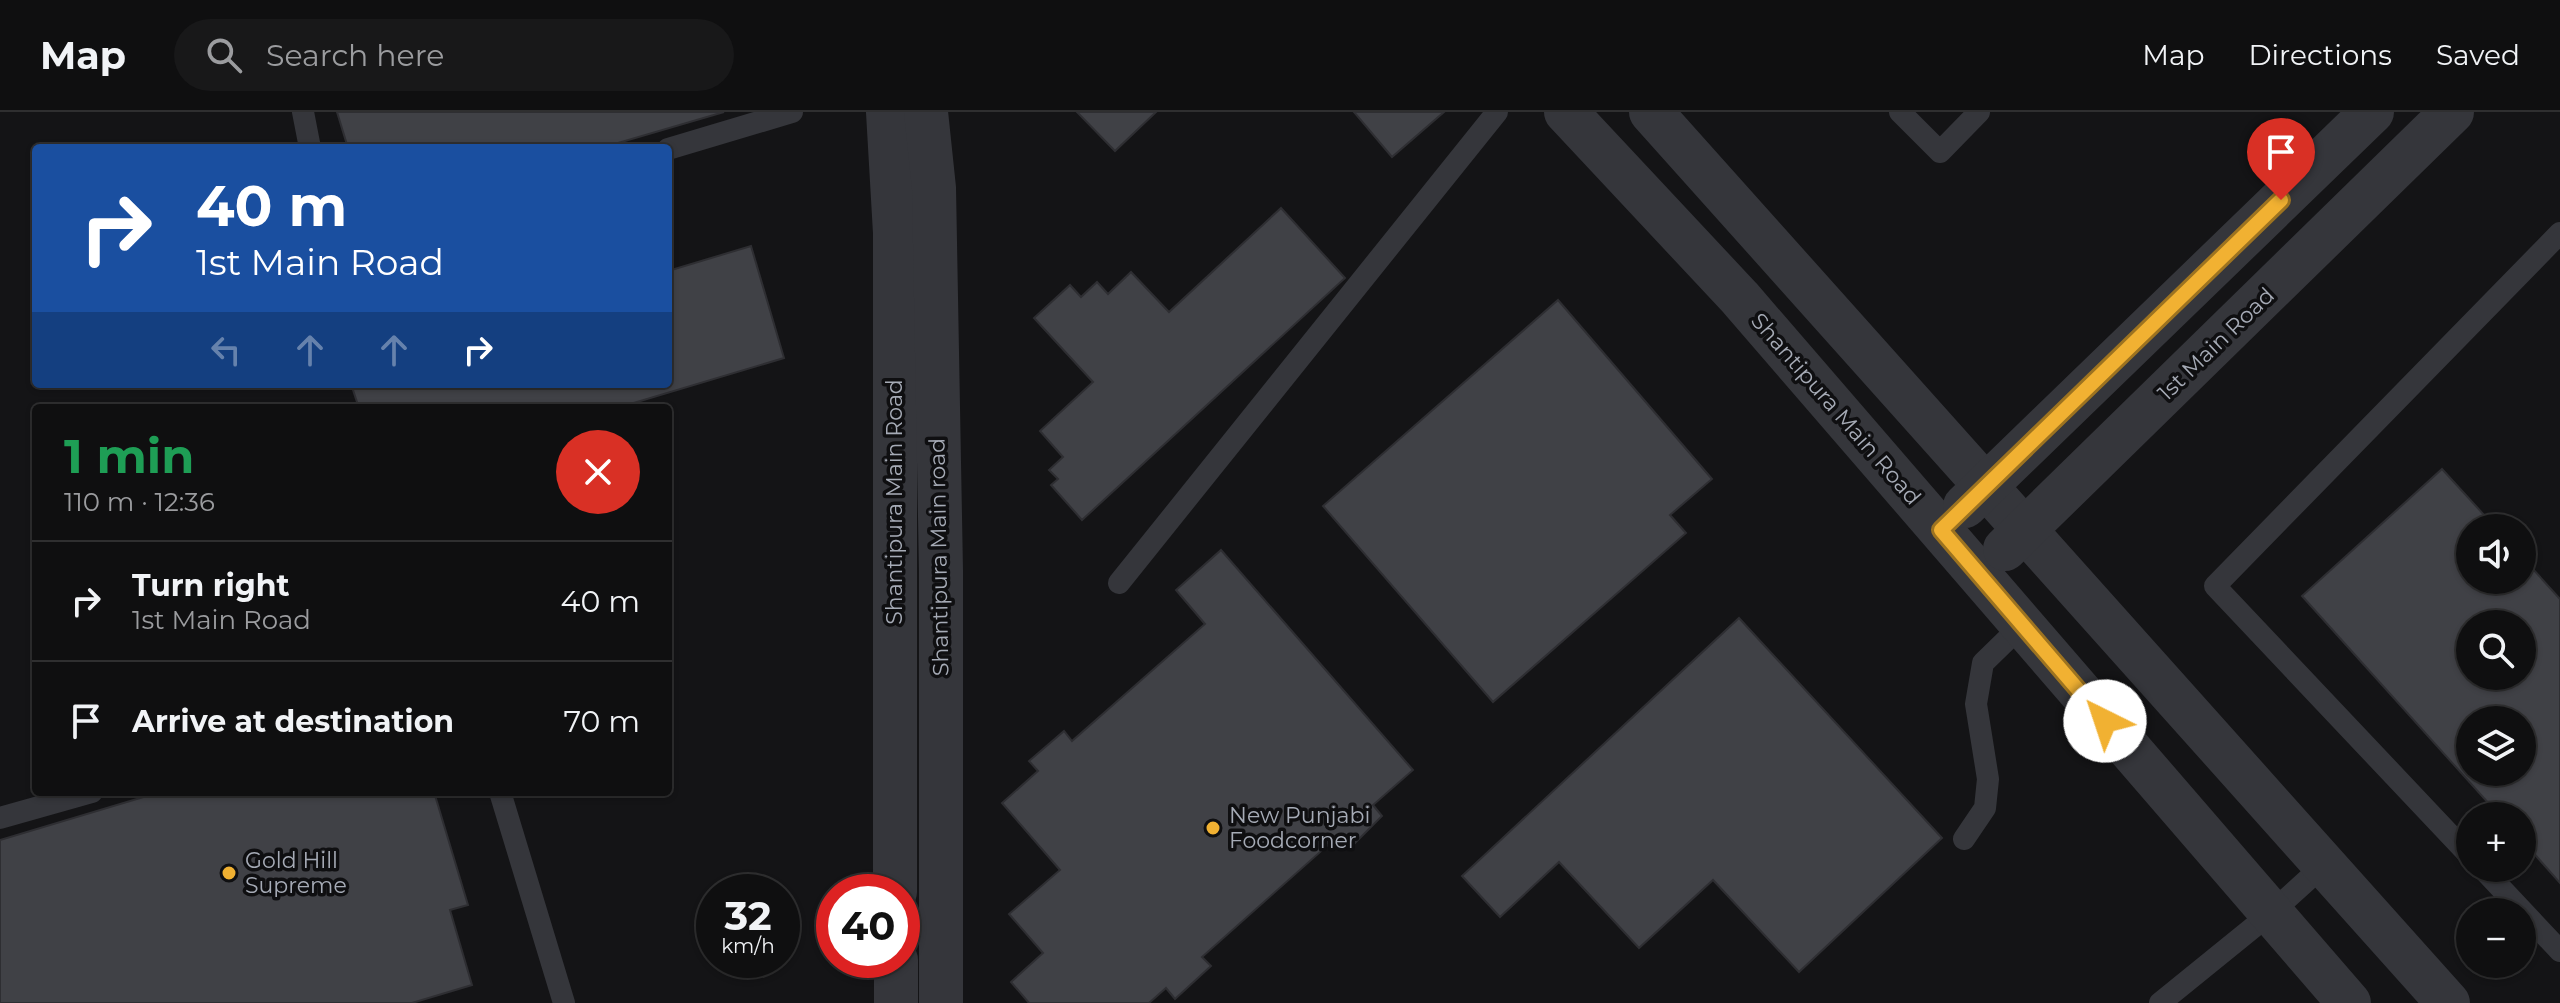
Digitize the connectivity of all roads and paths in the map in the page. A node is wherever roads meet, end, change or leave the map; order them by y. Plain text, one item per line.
1 (303, 112) edge
2 (792, 112) edge
3 (888, 112) edge
4 (926, 112) edge
5 (1497, 112) edge
6 (1566, 112) edge
7 (1651, 112) edge
8 (1900, 112) edge
9 (1979, 112) edge
10 (2372, 112) edge
11 (2452, 112) edge
12 (309, 144) edge
13 (672, 148) edge
14 (2560, 233) edge
15 (1986, 487) junction
16 (1941, 530) junction
17 (2025, 530) junction
18 (1979, 575) junction
19 (1119, 583) dead end
20 (2022, 625) junction
21 (78, 796) edge
22 (501, 796) edge
23 (0, 818) edge
24 (1964, 839) dead end
25 (2456, 841) edge
26 (2325, 864) junction
27 (895, 874) edge
28 (2495, 882) edge
29 (2271, 913) junction
30 (2560, 951) edge
31 (896, 978) edge
32 (564, 1003) edge
33 (896, 1003) edge
34 (941, 1003) edge
35 (2160, 1003) edge
36 (2349, 1003) edge
37 (2448, 1003) edge

1 - 12 lane
2 - 13 lane
3 - 27 street, Shantipura Main Road
4 - 34 street, Shantipura Main road
5 - 19 lane
6 - 16 street, Shantipura Main Road
7 - 15 street
8 - 9 lane
10 - 15 street
11 - 17 street, 1st Main Road
14 - 25 lane
15 - 16 street
15 - 17 street
16 - 18 street, Shantipura Main Road
17 - 18 street, 1st Main Road
17 - 26 street
18 - 20 street, Shantipura Main Road
20 - 24 lane
20 - 29 street, Shantipura Main Road
21 - 23 lane
22 - 32 lane
26 - 29 lane
26 - 37 street
28 - 30 lane
29 - 35 lane
29 - 36 street, Shantipura Main Road
31 - 33 street

